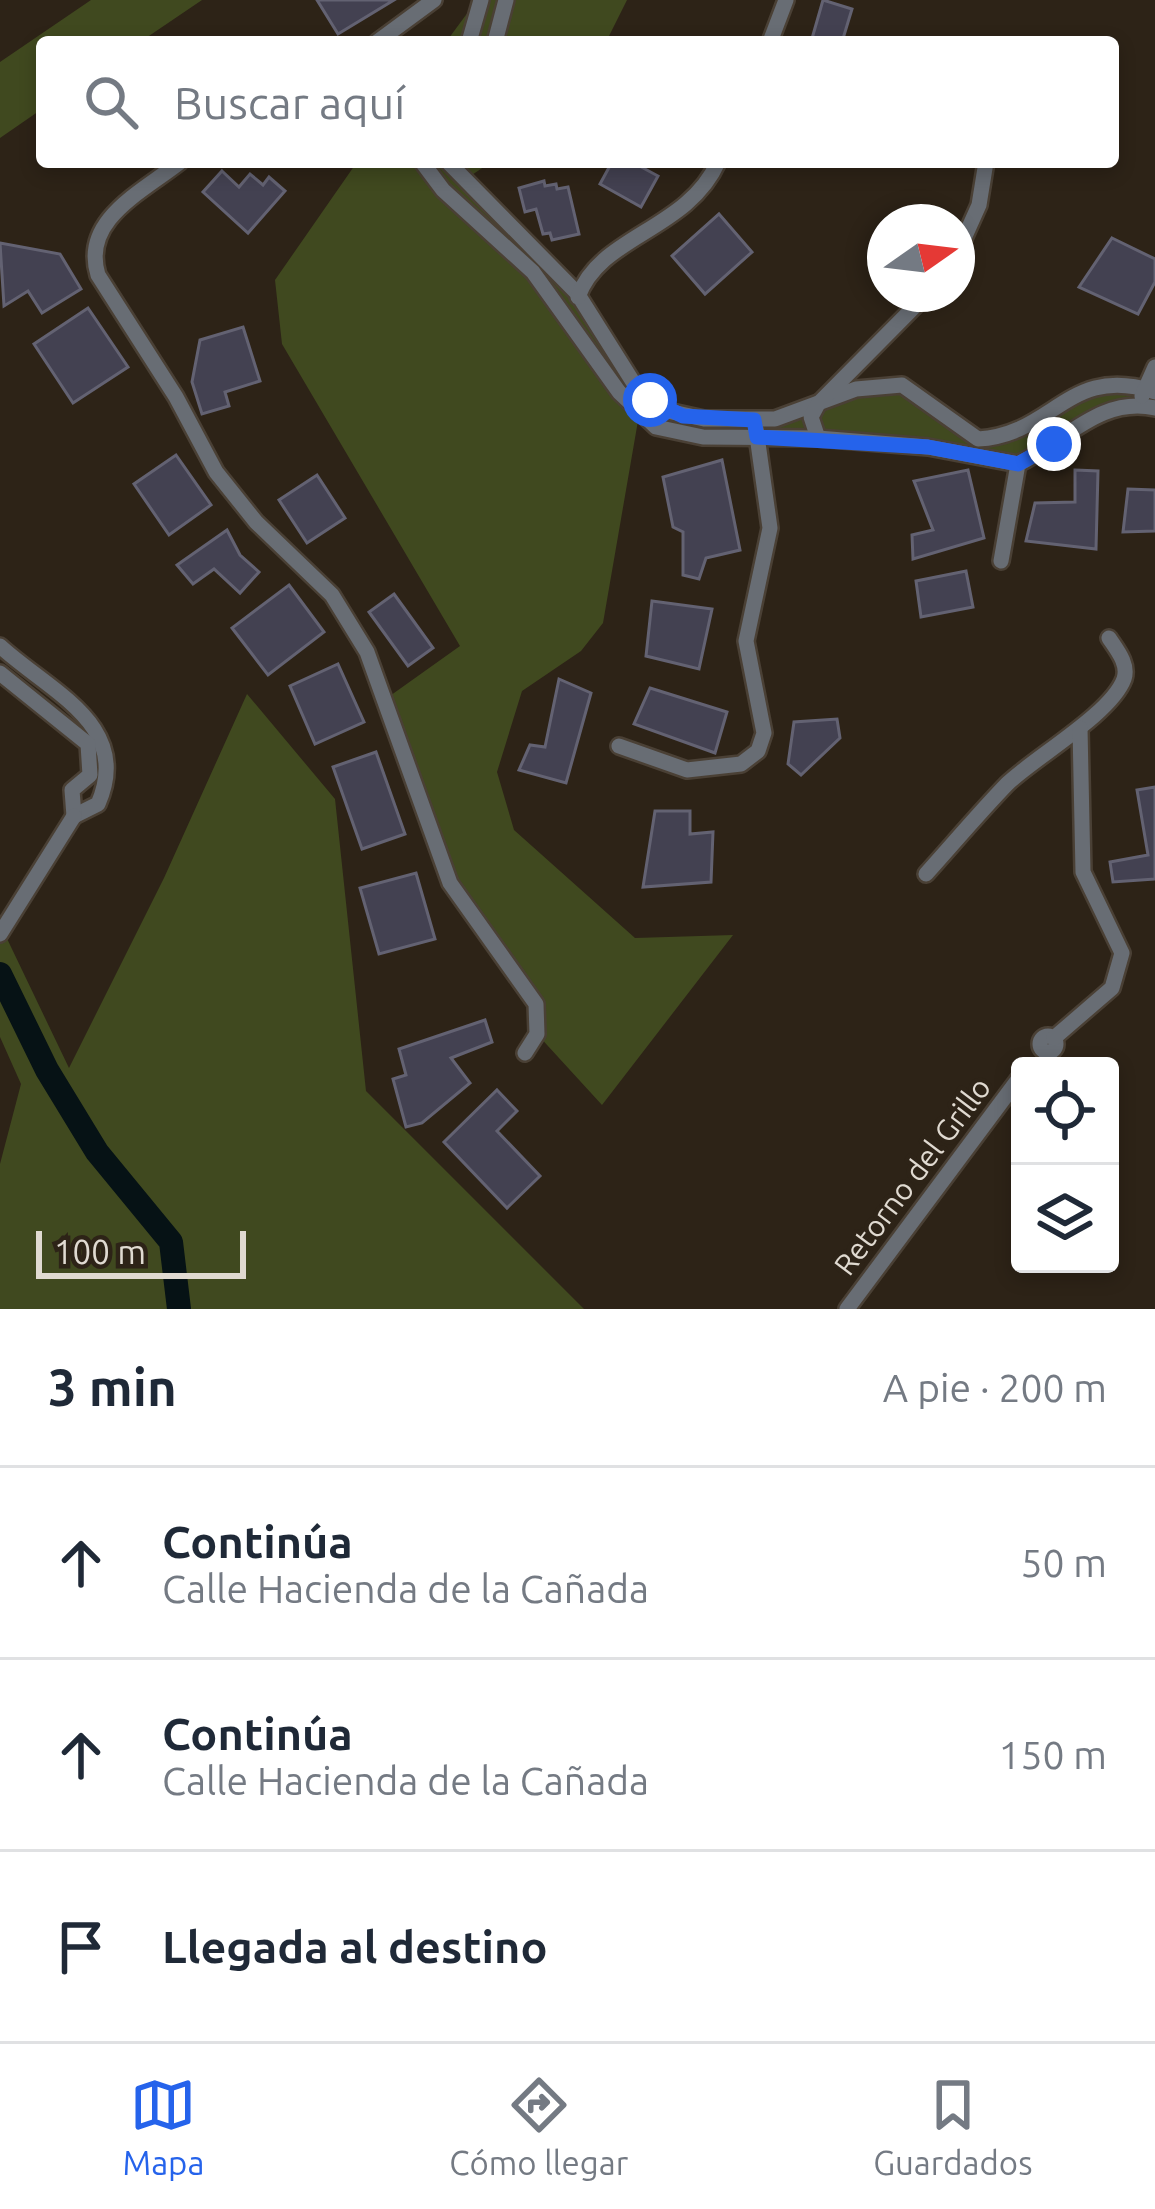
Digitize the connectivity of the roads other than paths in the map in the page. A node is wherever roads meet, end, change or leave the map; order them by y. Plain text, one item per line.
1 (434, 0) edge
2 (481, 0) edge
3 (506, 0) edge
4 (786, 0) edge
5 (385, 36) edge
6 (471, 36) edge
7 (497, 36) edge
8 (772, 36) edge
9 (172, 168) edge
10 (426, 168) edge
11 (454, 168) edge
12 (714, 168) edge
13 (985, 168) edge
14 (975, 214) edge
15 (578, 293) junction
16 (561, 310) junction
17 (909, 312) edge
18 (1155, 367) edge
19 (1148, 398) edge
20 (818, 404) junction
21 (756, 429) junction
22 (818, 438) junction
23 (1018, 464) junction
24 (1001, 561) dead end
25 (1109, 638) dead end
26 (0, 646) edge
27 (0, 673) edge
28 (1080, 728) junction
29 (619, 746) dead end
30 (96, 779) junction
31 (74, 816) junction
32 (926, 874) dead end
33 (0, 934) edge
34 (525, 1053) dead end
35 (1037, 1057) edge
36 (1011, 1088) edge
37 (847, 1309) edge

1 - 5 street
2 - 6 street
3 - 7 street
4 - 8 street
9 - 34 street
10 - 16 street
11 - 15 street
12 - 15 street
13 - 14 street
15 - 16 street
15 - 21 street
16 - 21 street
17 - 20 street
18 - 19 street
19 - 20 street
19 - 23 street
20 - 21 street
20 - 22 street
21 - 22 street
21 - 29 street
22 - 23 street
23 - 24 street
25 - 28 street
26 - 30 street
27 - 30 street
28 - 32 street
28 - 35 street, Retorno del Grillo
30 - 31 street
30 - 31 street
31 - 33 street
36 - 37 street, Retorno del Grillo

